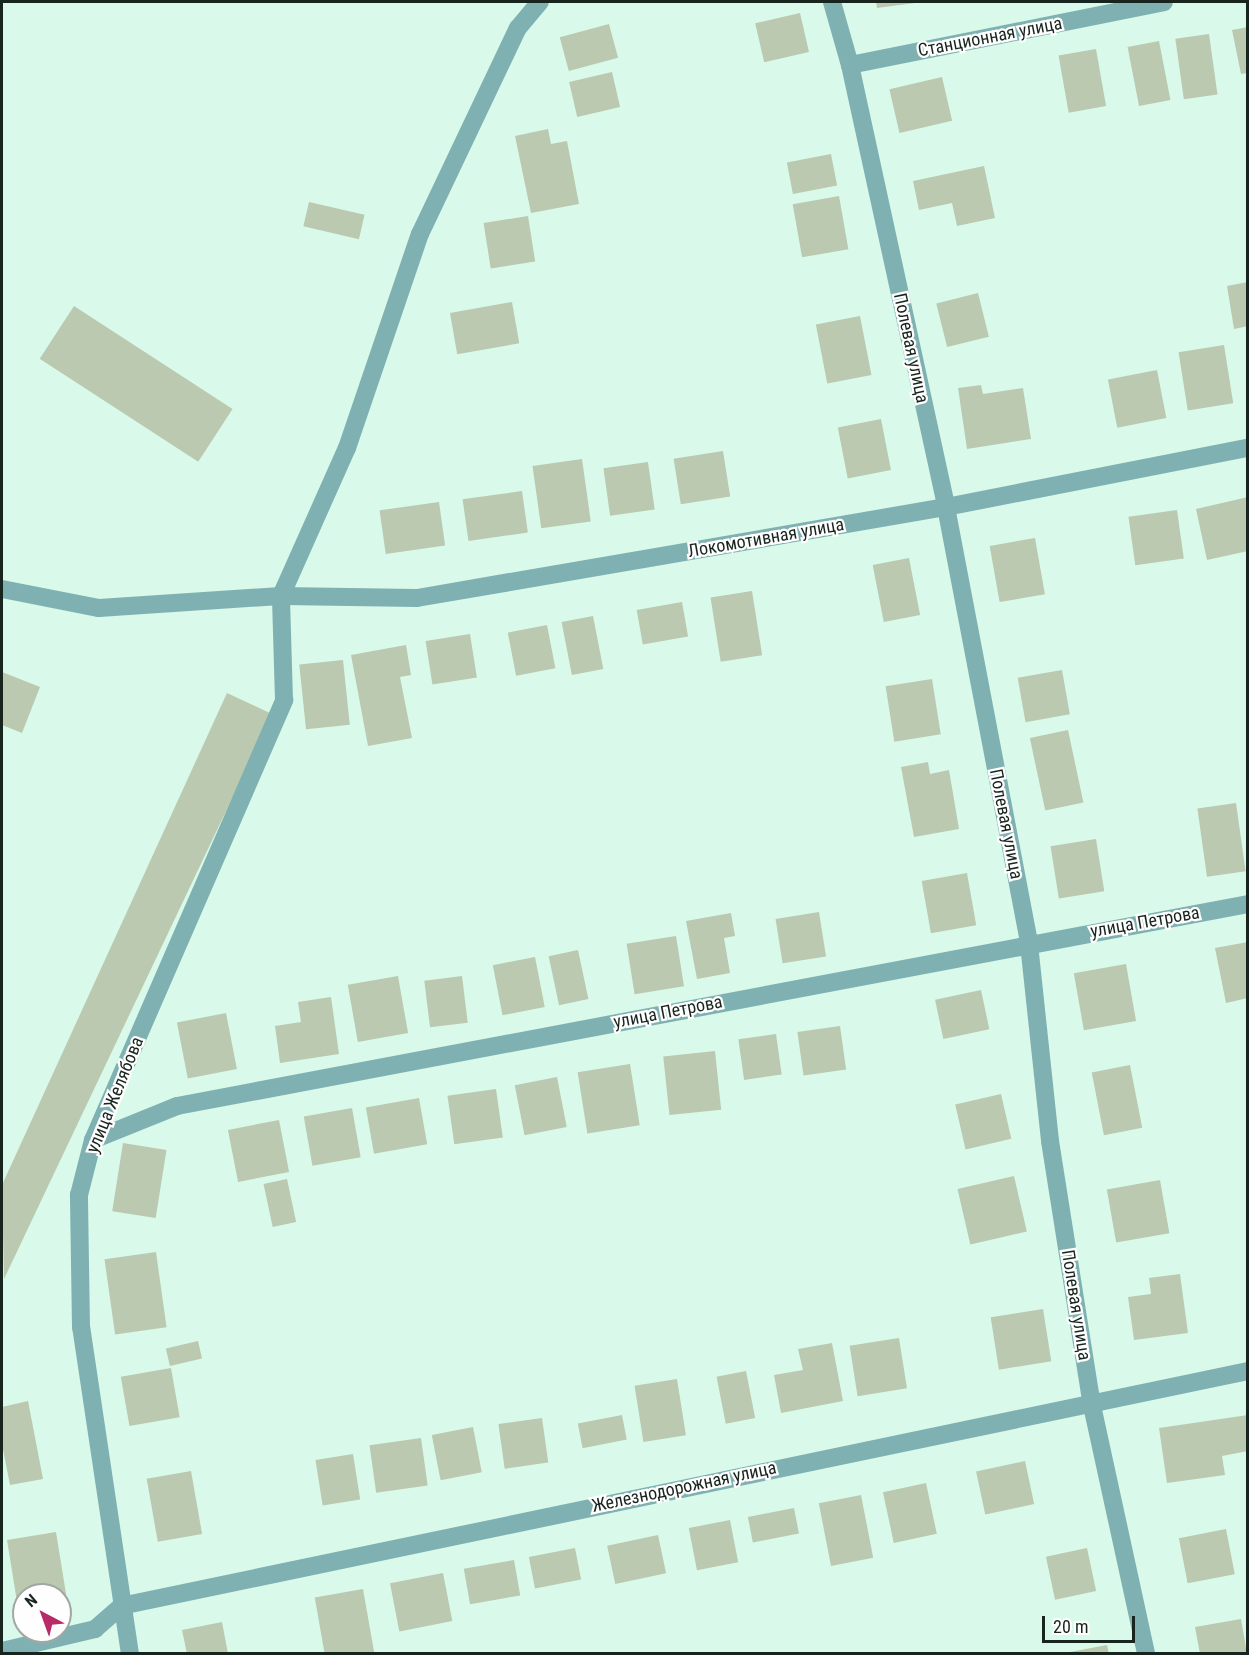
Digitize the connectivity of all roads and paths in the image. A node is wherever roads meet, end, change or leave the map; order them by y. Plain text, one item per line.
1 (540, 2) edge
2 (832, 2) edge
3 (1164, 2) edge
4 (850, 64) junction
5 (1248, 448) edge
6 (946, 507) junction
7 (2, 589) edge
8 (281, 596) junction
9 (1248, 904) edge
10 (1029, 944) junction
11 (93, 1140) junction
12 (1248, 1371) edge
13 (1091, 1401) junction
14 (121, 1606) junction
15 (2, 1651) edge
16 (130, 1653) edge
17 (1146, 1653) edge

1 - 8 street
2 - 4 street, Полевая улица
3 - 4 street, Станционная улица
4 - 6 street, Полевая улица
5 - 6 street, Локомотивная улица
6 - 8 street, Локомотивная улица
6 - 10 street, Полевая улица
7 - 8 street, Локомотивная улица
8 - 11 street, улица Желябова
9 - 10 street, улица Петрова
10 - 11 street, улица Петрова
10 - 13 street, Полевая улица
11 - 14 street, улица Желябова
12 - 13 street, Железнодорожная улица
13 - 14 street, Железнодорожная улица
13 - 17 street, Полевая улица
14 - 15 street
14 - 16 street, улица Желябова

